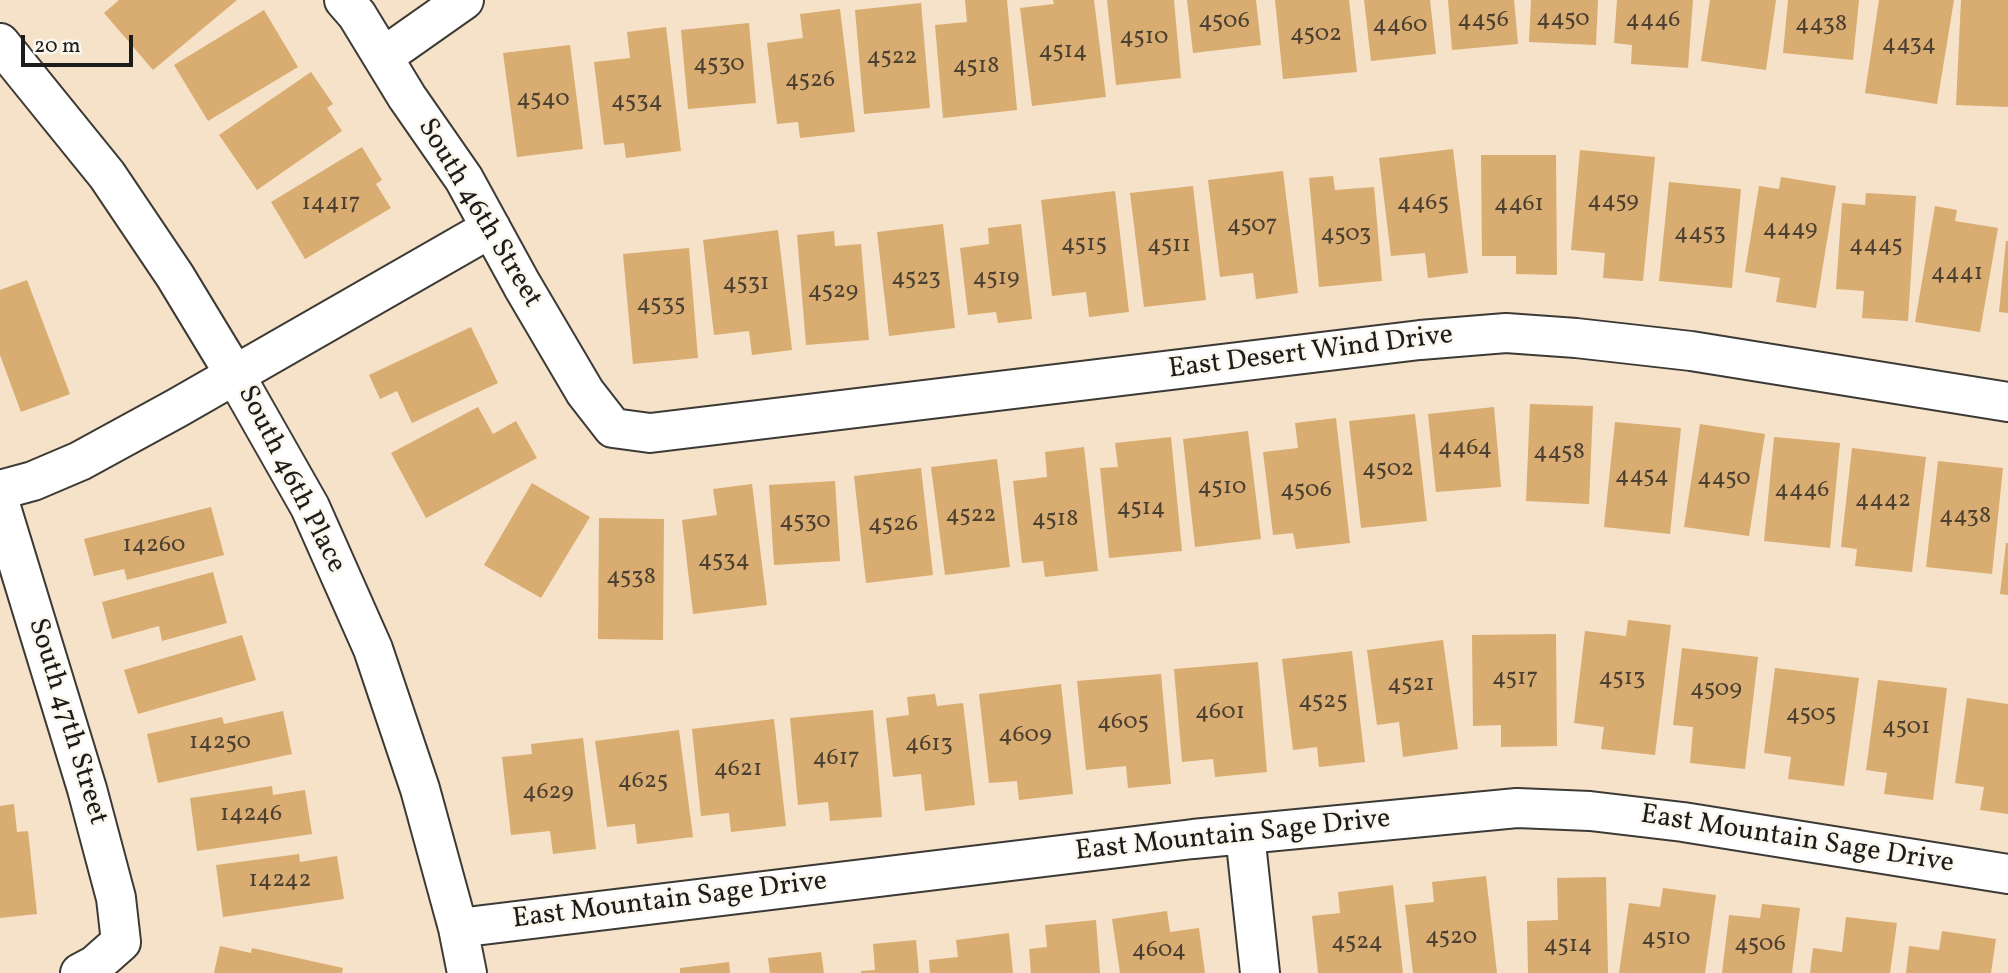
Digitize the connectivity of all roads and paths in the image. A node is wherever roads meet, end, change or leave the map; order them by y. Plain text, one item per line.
1 (344, 0) edge
2 (464, 0) edge
3 (0, 43) edge
4 (383, 57) junction
5 (491, 228) junction
6 (235, 375) junction
7 (2008, 402) edge
8 (612, 428) joint
9 (0, 490) edge
10 (0, 504) edge
11 (1245, 834) junction
12 (2008, 874) edge
13 (458, 928) junction
14 (80, 973) edge
15 (467, 973) edge
16 (1260, 973) edge

1 - 4 street, South 46th Street
2 - 4 street
3 - 6 street, South 46th Place
4 - 5 street, South 46th Street
5 - 6 street
5 - 8 street, South 46th Street
6 - 9 street
6 - 13 street, South 46th Place
7 - 8 street, East Desert Wind Drive
10 - 14 street, South 47th Street
11 - 12 street, East Mountain Sage Drive
11 - 13 street, East Mountain Sage Drive
11 - 16 street
13 - 15 street, South 46th Place

